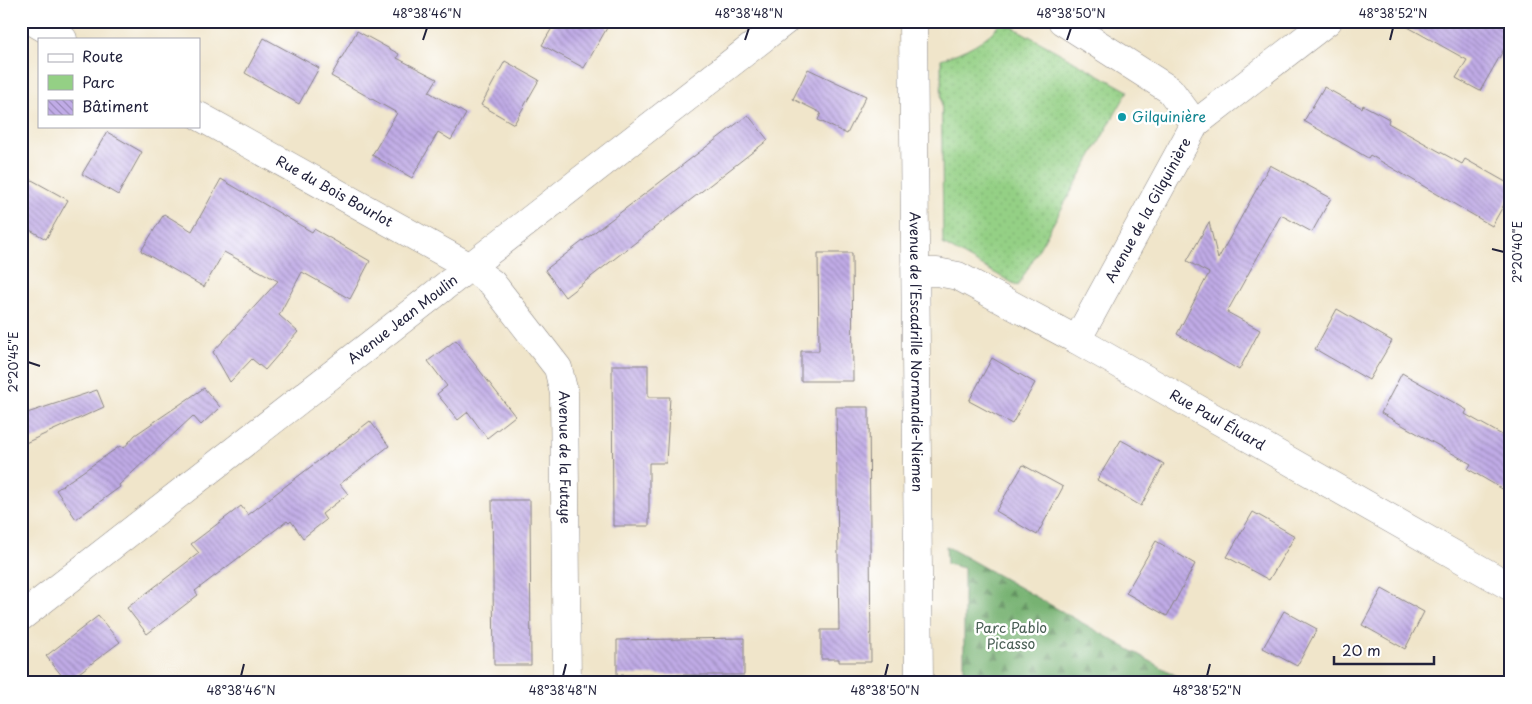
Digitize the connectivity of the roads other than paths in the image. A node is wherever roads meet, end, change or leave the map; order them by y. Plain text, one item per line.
1 (32, 21) edge
2 (785, 21) edge
3 (913, 21) edge
4 (1062, 21) edge
5 (1328, 21) edge
6 (61, 38) edge
7 (200, 117) edge
8 (1195, 124) junction
9 (470, 267) junction
10 (916, 272) junction
11 (1077, 340) junction
12 (1511, 587) edge
13 (21, 617) edge
14 (567, 683) edge
15 (919, 683) edge

1 - 6 street
2 - 9 street, Avenue Jean Moulin
3 - 10 street, Avenue de l'Escadrille Normandie-Niemen
4 - 8 street
5 - 8 street, Avenue de la Gilquinière
7 - 9 street, Rue du Bois Bourlot
8 - 11 street, Avenue de la Gilquinière
9 - 13 street, Avenue Jean Moulin
9 - 14 street, Avenue de la Futaye
10 - 11 street, Rue Paul Éluard
10 - 15 street, Avenue de l'Escadrille Normandie-Niemen
11 - 12 street, Rue Paul Éluard

